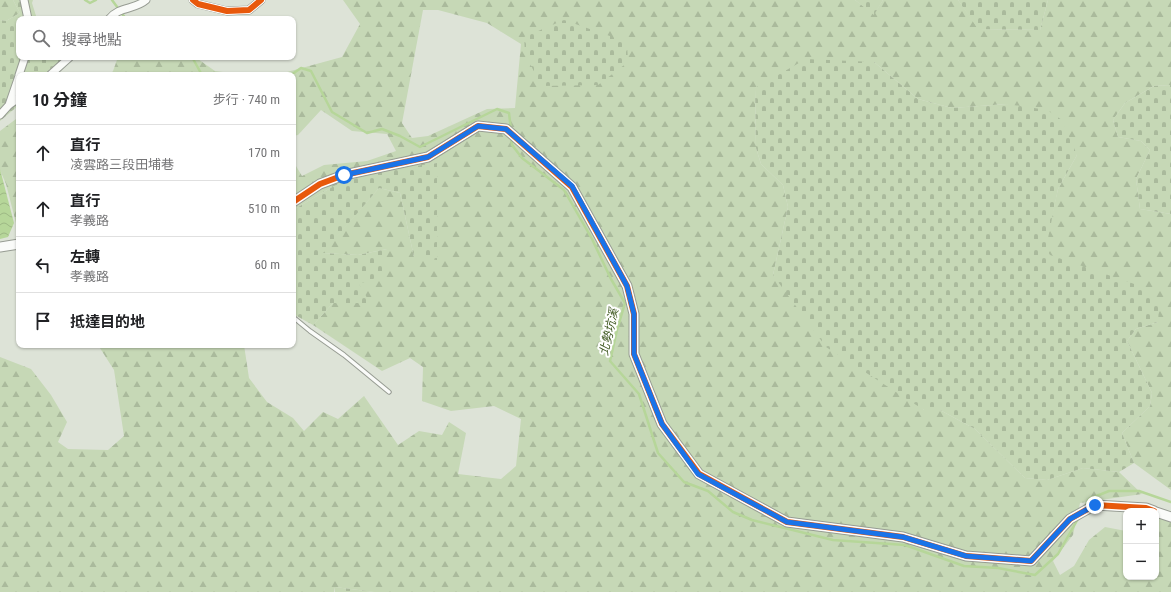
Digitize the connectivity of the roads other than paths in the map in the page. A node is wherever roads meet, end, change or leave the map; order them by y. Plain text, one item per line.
1 (24, 0) edge
2 (146, 0) edge
3 (193, 0) edge
4 (261, 0) edge
5 (27, 16) edge
6 (111, 16) edge
7 (24, 60) edge
8 (67, 60) edge
9 (20, 72) edge
10 (53, 72) edge
11 (16, 85) edge
12 (16, 100) edge
13 (9, 105) junction
14 (0, 115) edge
15 (296, 200) edge
16 (16, 244) edge
17 (0, 247) edge
18 (296, 319) edge
19 (389, 392) dead end
20 (1146, 508) edge
21 (1159, 512) edge
22 (1171, 517) edge

1 - 5 street
2 - 6 street
3 - 4 street
7 - 9 street
8 - 10 street
11 - 13 street
12 - 13 street
13 - 14 street
15 - 20 street
16 - 17 street
18 - 19 lane
21 - 22 street

